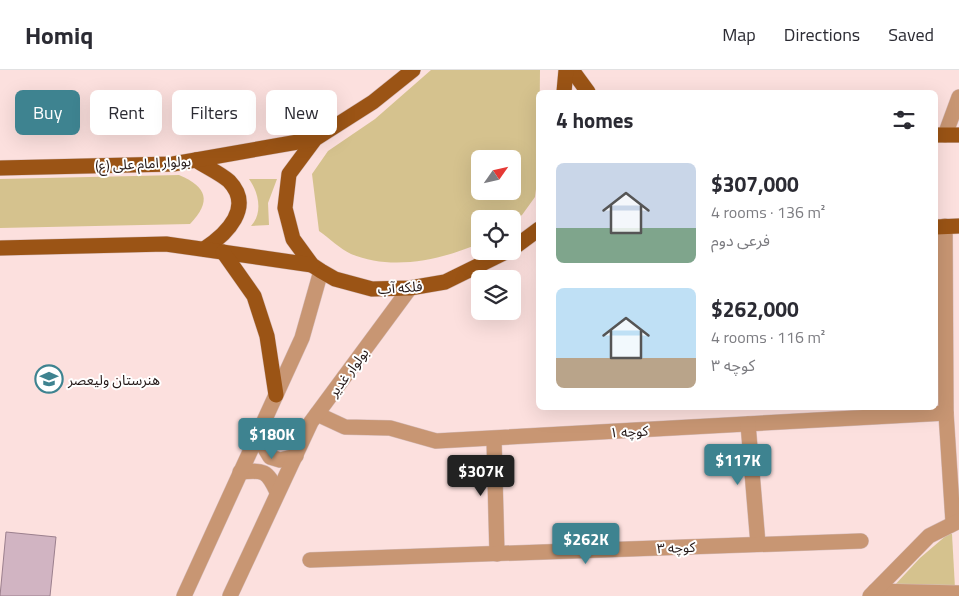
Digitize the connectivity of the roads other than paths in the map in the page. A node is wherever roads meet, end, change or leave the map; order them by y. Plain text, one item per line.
1 (413, 70) edge
2 (566, 70) edge
3 (572, 70) edge
4 (564, 90) edge
5 (587, 90) edge
6 (959, 97) edge
7 (947, 135) edge
8 (315, 139) junction
9 (196, 160) junction
10 (0, 168) edge
11 (947, 226) edge
12 (536, 231) edge
13 (521, 242) edge
14 (536, 244) edge
15 (521, 247) edge
16 (0, 248) edge
17 (204, 249) junction
18 (223, 252) junction
19 (490, 260) edge
20 (316, 268) junction
21 (410, 288) junction
22 (276, 395) junction
23 (946, 413) junction
24 (317, 414) junction
25 (748, 424) junction
26 (260, 428) junction
27 (494, 439) junction
28 (296, 456) junction
29 (240, 472) junction
30 (277, 492) junction
31 (956, 522) edge
32 (861, 541) dead end
33 (758, 544) junction
34 (497, 554) junction
35 (310, 560) dead end
36 (959, 593) edge
37 (873, 594) edge
38 (184, 596) edge
39 (230, 596) edge

1 - 8 main road, فلکه آب
2 - 4 main road
3 - 5 main road
6 - 7 street
8 - 9 main road, بولوار امام علی (ع)
8 - 20 main road, فلکه آب
9 - 10 main road, بولوار امام علی (ع)
9 - 17 main road
11 - 23 street
12 - 13 main road, فلکه آب
14 - 15 main road
16 - 17 main road
17 - 18 main road
18 - 20 main road
18 - 22 main road
19 - 21 main road, فلکه آب
20 - 21 main road, فلکه آب
20 - 22 street
21 - 24 street, بولوار غدیر
22 - 26 street
23 - 25 street, کوچه ۱
23 - 31 street
24 - 27 street, کوچه ۱
24 - 28 street, بولوار غدیر
25 - 27 street, کوچه ۱
25 - 33 street
26 - 28 street
26 - 29 street
27 - 34 street
28 - 30 street, بولوار غدیر
29 - 30 street
29 - 38 street
30 - 39 street, بولوار غدیر
31 - 37 street
32 - 33 street, کوچه ۳
33 - 34 street, کوچه ۳
34 - 35 street, کوچه ۳
36 - 37 street

